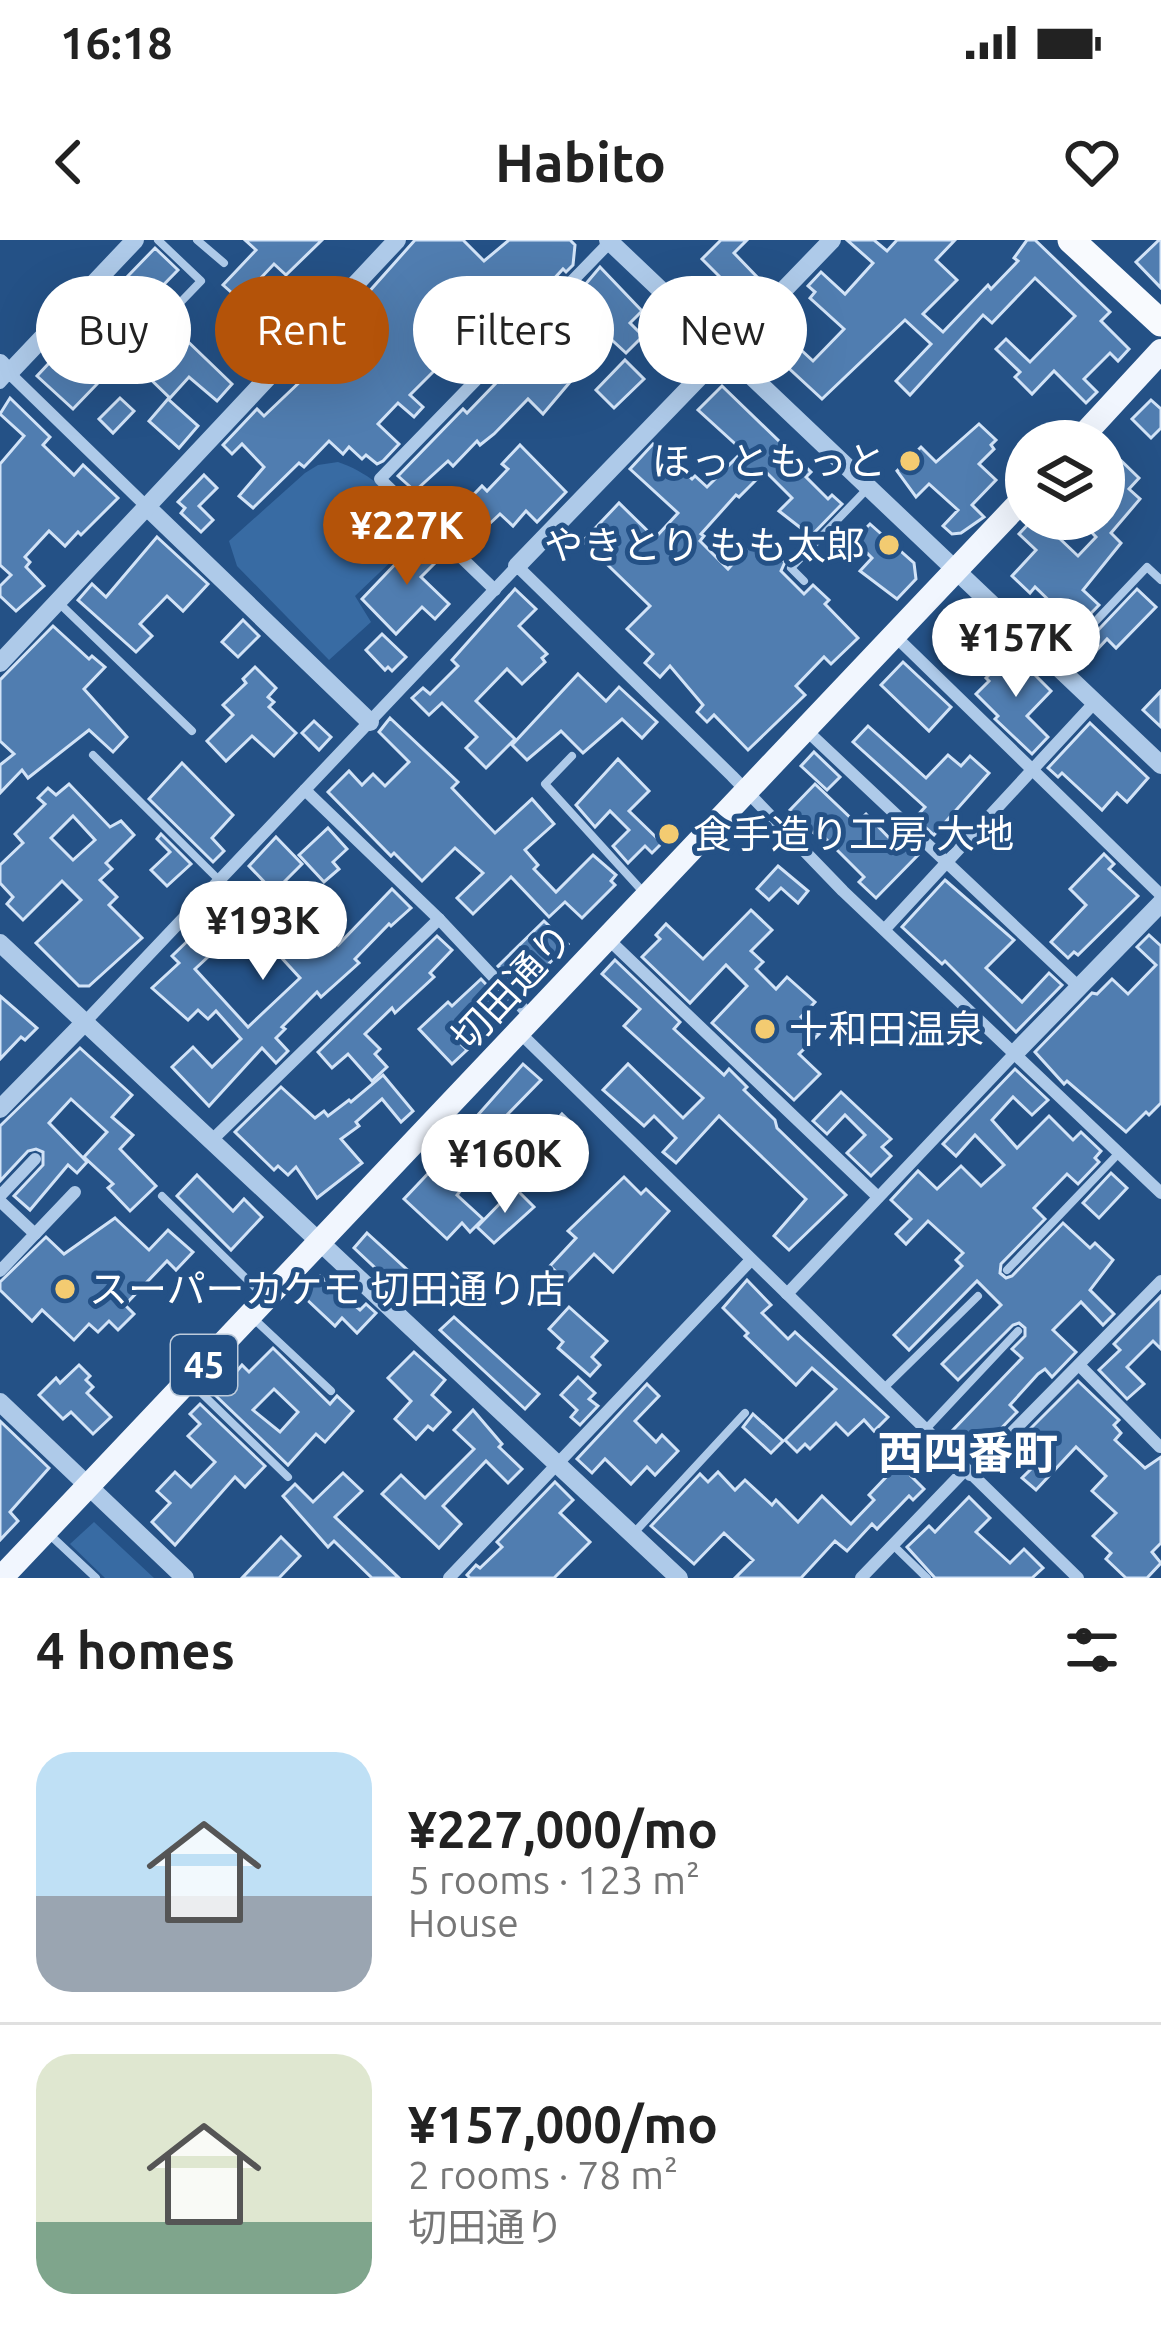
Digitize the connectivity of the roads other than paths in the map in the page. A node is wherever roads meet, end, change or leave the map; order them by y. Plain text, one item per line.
1 (135, 240) edge
2 (158, 240) edge
3 (197, 240) edge
4 (397, 240) edge
5 (832, 240) edge
6 (1071, 240) edge
7 (609, 241) edge
8 (224, 263) dead end
9 (647, 276) edge
10 (798, 276) edge
11 (191, 291) edge
12 (1161, 323) edge
13 (1161, 351) edge
14 (3, 373) edge
15 (694, 384) edge
16 (762, 384) edge
17 (1097, 420) edge
18 (869, 486) junction
19 (147, 507) junction
20 (1005, 518) edge
21 (517, 566) junction
22 (956, 570) junction
23 (804, 580) dead end
24 (1161, 580) edge
25 (495, 590) junction
26 (58, 602) junction
27 (893, 634) junction
28 (0, 663) edge
29 (1055, 664) junction
30 (1095, 702) junction
31 (370, 722) junction
32 (804, 728) junction
33 (192, 731) dead end
34 (93, 755) dead end
35 (572, 756) dead end
36 (1161, 765) edge
37 (1030, 768) junction
38 (305, 790) junction
39 (747, 790) junction
40 (943, 863) junction
41 (219, 880) junction
42 (646, 895) junction
43 (1161, 902) edge
44 (439, 919) junction
45 (885, 929) junction
46 (607, 937) junction
47 (0, 943) edge
48 (1080, 988) junction
49 (86, 1021) junction
50 (526, 1026) junction
51 (1016, 1052) junction
52 (0, 1109) edge
53 (212, 1141) junction
54 (1119, 1153) junction
55 (34, 1160) dead end
56 (75, 1192) dead end
57 (1161, 1193) edge
58 (162, 1196) dead end
59 (878, 1197) junction
60 (0, 1198) edge
61 (35, 1234) junction
62 (320, 1244) junction
63 (750, 1261) junction
64 (1007, 1270) dead end
65 (0, 1271) edge
66 (1161, 1281) edge
67 (787, 1294) junction
68 (978, 1296) dead end
69 (259, 1308) junction
70 (1018, 1331) dead end
71 (1079, 1364) junction
72 (189, 1381) junction
73 (883, 1389) junction
74 (331, 1391) dead end
75 (2, 1409) edge
76 (745, 1413) dead end
77 (925, 1430) junction
78 (1160, 1448) edge
79 (558, 1464) junction
80 (968, 1473) junction
81 (288, 1477) dead end
82 (88, 1486) junction
83 (46, 1531) junction
84 (632, 1535) junction
85 (892, 1545) junction
86 (1, 1578) edge
87 (96, 1578) edge
88 (185, 1578) edge
89 (449, 1578) edge
90 (679, 1578) edge
91 (861, 1578) edge
92 (927, 1578) edge
93 (1078, 1578) edge

1 - 14 street
2 - 11 lane
3 - 8 lane
4 - 19 street
5 - 10 street
6 - 12 highway
7 - 9 street
7 - 25 street
13 - 17 main road
14 - 19 street
15 - 21 street
16 - 18 street
18 - 22 street
18 - 23 lane
19 - 26 street
19 - 31 street
20 - 22 main road, 切田通り / 45
21 - 25 street
21 - 39 street
22 - 27 main road, 切田通り / 45
22 - 29 street
24 - 29 lane
25 - 31 street
26 - 28 street
26 - 33 lane
27 - 32 main road, 切田通り / 45
27 - 37 street
29 - 30 street
30 - 36 street
30 - 37 street
31 - 38 street
32 - 39 main road, 切田通り / 45
32 - 40 street
34 - 41 lane
35 - 42 lane
37 - 40 street
37 - 43 street
38 - 41 street
38 - 44 street
39 - 42 main road, 切田通り / 45
39 - 45 street
40 - 45 street
40 - 48 street
41 - 49 street
42 - 46 main road, 切田通り / 45
43 - 48 street
44 - 50 street
44 - 53 street
45 - 51 street
46 - 50 main road, 切田通り / 45
46 - 59 street
47 - 49 street
48 - 51 street
49 - 52 street
49 - 53 street
50 - 62 main road, 切田通り / 45
50 - 63 street
51 - 54 street
51 - 59 street
53 - 62 street
54 - 57 street
54 - 64 lane
55 - 60 street
56 - 61 street
58 - 69 lane
59 - 67 street
60 - 61 street
61 - 65 street
62 - 69 main road, 切田通り / 45
62 - 79 street
63 - 67 street
63 - 79 street
66 - 71 street
67 - 73 street
68 - 73 lane
69 - 72 main road, 切田通り / 45
69 - 74 lane
70 - 77 lane
71 - 78 street
71 - 80 street
72 - 81 lane
72 - 82 main road, 切田通り / 45
73 - 77 street
75 - 82 street
76 - 84 lane
77 - 80 street
79 - 84 street
79 - 89 street
80 - 85 street
80 - 93 street
82 - 83 main road, 切田通り / 45
82 - 88 street
83 - 86 main road, 切田通り / 45
83 - 87 lane
84 - 90 street
85 - 91 street
85 - 92 lane

